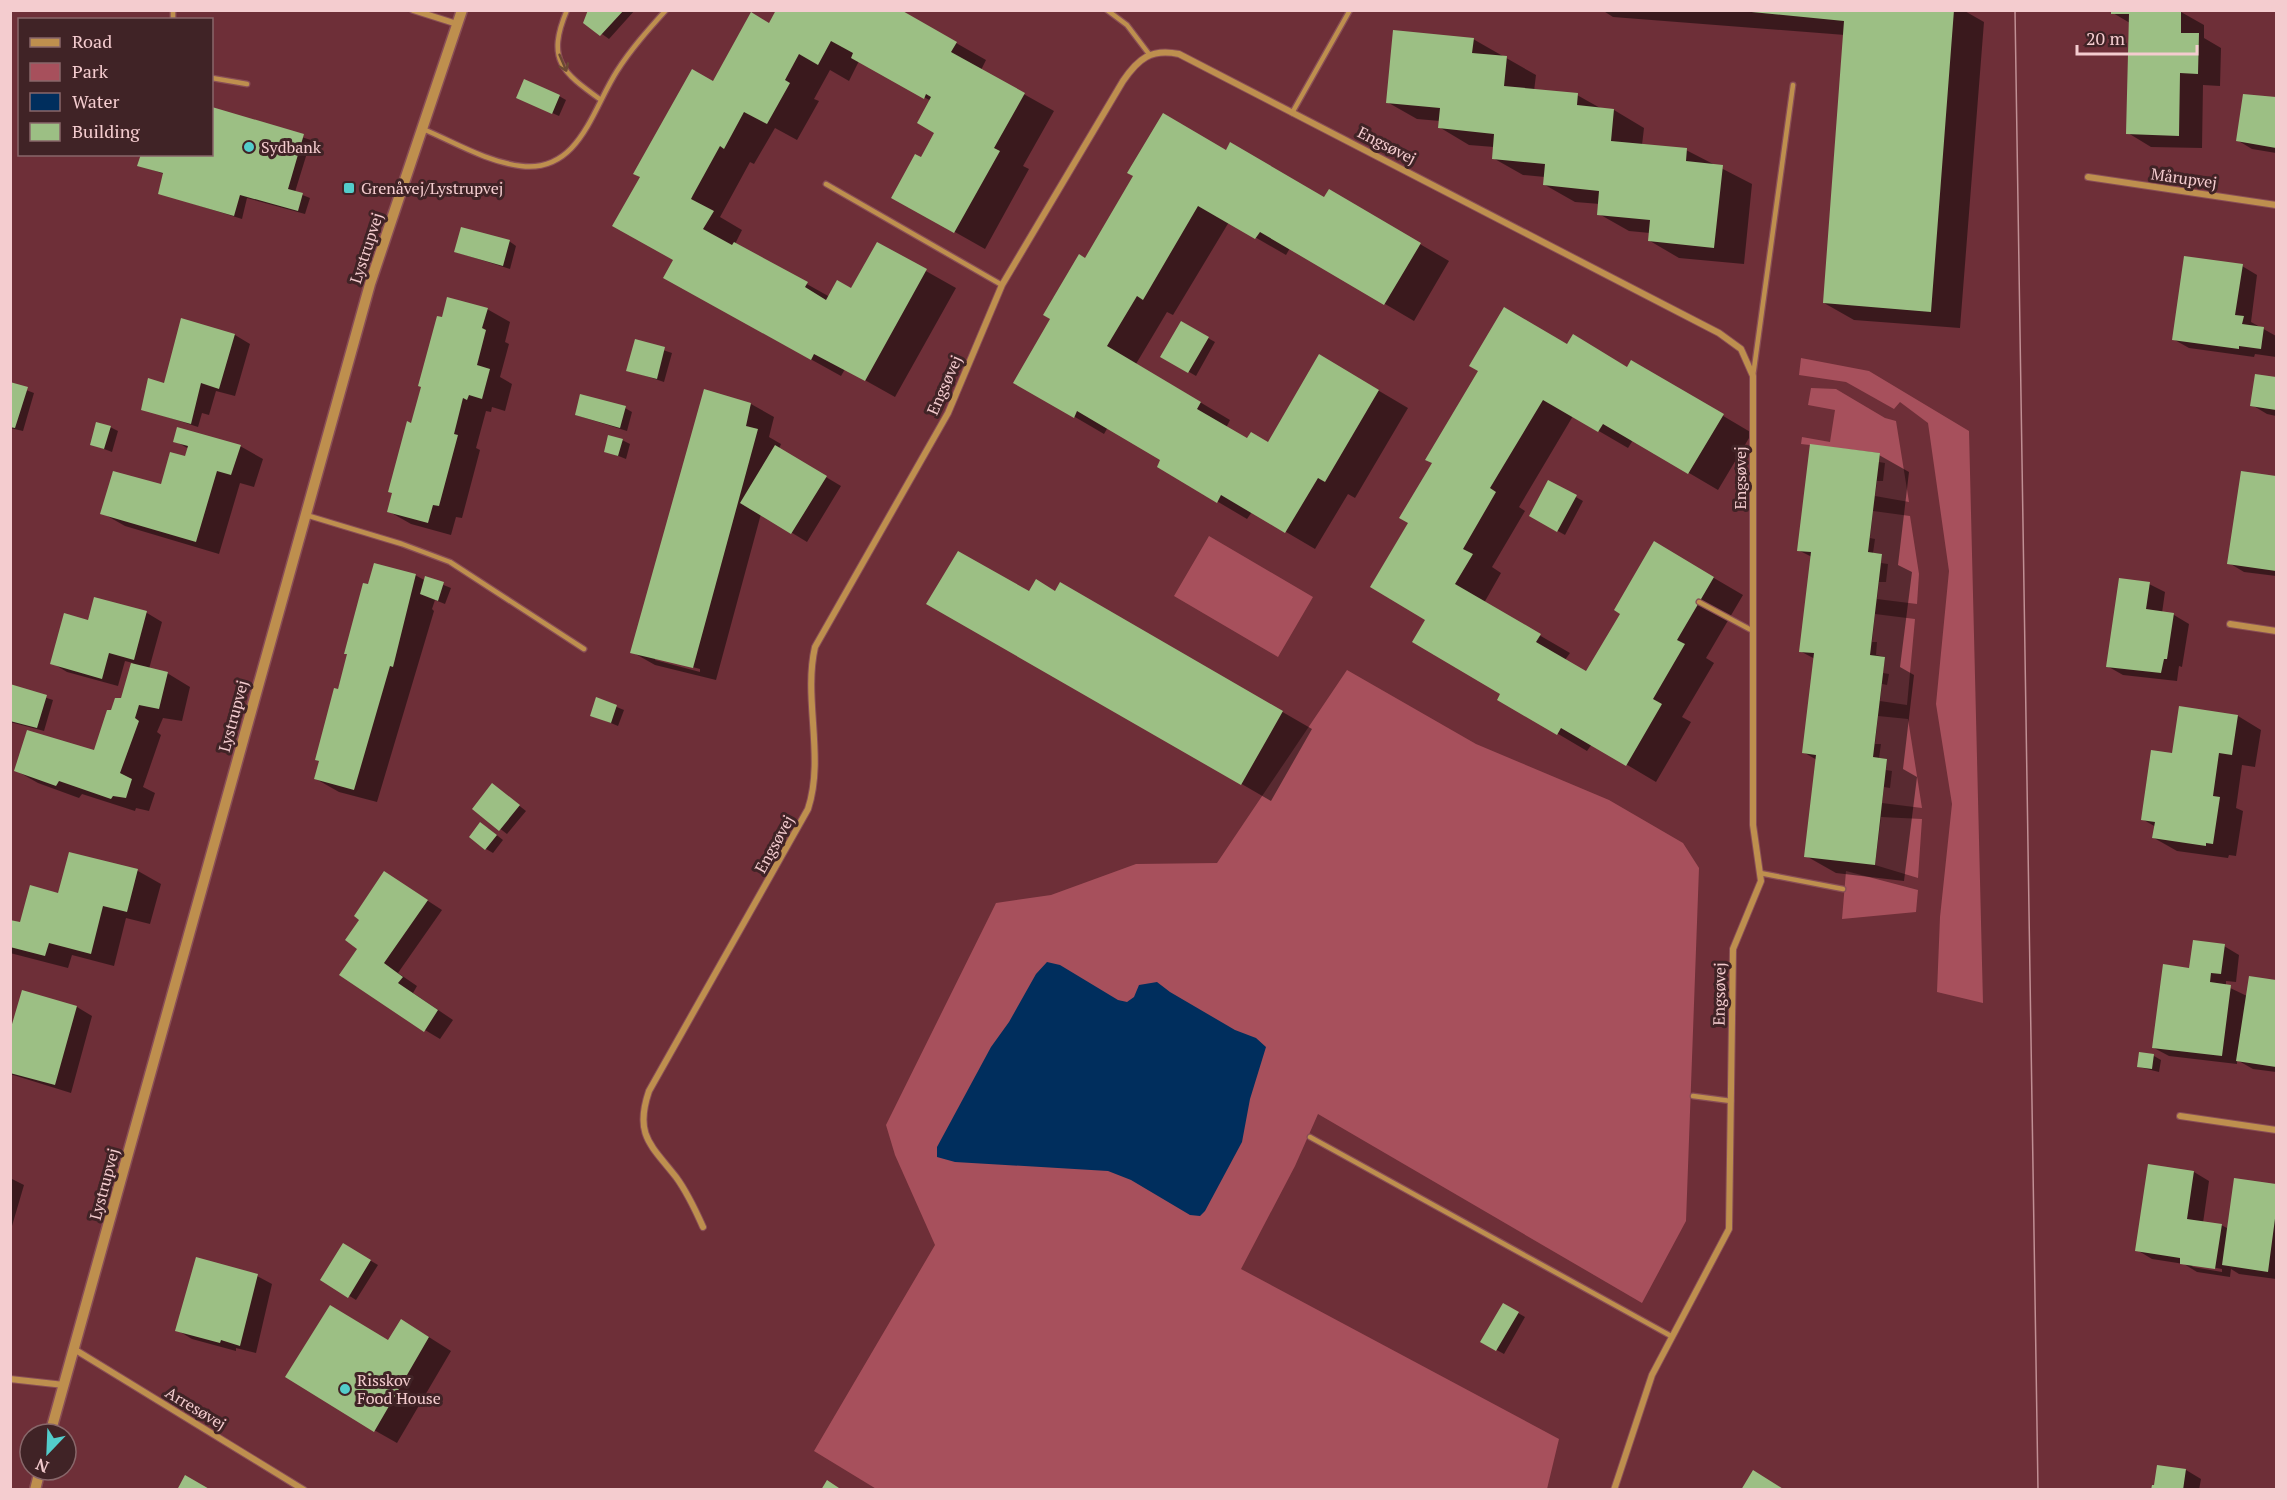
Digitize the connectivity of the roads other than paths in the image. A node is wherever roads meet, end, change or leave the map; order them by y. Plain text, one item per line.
1 (413, 10) edge
2 (462, 10) edge
3 (567, 10) edge
4 (666, 10) edge
5 (1107, 10) edge
6 (1350, 10) edge
7 (457, 24) junction
8 (1149, 54) junction
9 (213, 78) edge
10 (247, 84) dead end
11 (1793, 85) dead end
12 (601, 100) junction
13 (1292, 113) junction
14 (421, 128) junction
15 (2088, 177) dead end
16 (826, 184) dead end
17 (2277, 205) edge
18 (1002, 285) junction
19 (1753, 375) junction
20 (304, 514) junction
21 (1700, 602) dead end
22 (2230, 624) dead end
23 (1753, 631) junction
24 (2277, 631) edge
25 (584, 649) dead end
26 (1760, 873) junction
27 (1843, 889) dead end
28 (1693, 1096) dead end
29 (1731, 1101) junction
30 (2180, 1116) dead end
31 (2277, 1130) edge
32 (1310, 1137) dead end
33 (703, 1227) dead end
34 (1671, 1336) junction
35 (74, 1349) junction
36 (10, 1379) edge
37 (64, 1385) junction
38 (53, 1422) edge
39 (304, 1490) edge
40 (1614, 1490) edge

1 - 7 street
2 - 7 street, Lystrupvej
3 -> 12 lane
4 - 12 lane
5 - 8 lane
6 - 13 lane
7 - 14 street, Lystrupvej
8 - 13 street, Engsøvej
8 - 18 street, Engsøvej
9 - 10 lane
11 - 19 lane
12 - 14 lane
13 - 19 street, Engsøvej
14 - 20 street, Lystrupvej
15 - 17 street, Mårupvej
16 - 18 lane
18 - 33 street, Engsøvej
19 - 23 street, Engsøvej
20 - 25 lane
20 - 35 street, Lystrupvej
21 - 23 lane
22 - 24 street
23 - 26 street, Engsøvej
26 - 27 lane
26 - 29 street, Engsøvej
28 - 29 lane
29 - 34 street, Engsøvej
30 - 31 street
32 - 34 lane
34 - 40 street, Engsøvej
35 - 37 street, Lystrupvej
35 - 39 street, Arresøvej
36 - 37 street
37 - 38 street, Lystrupvej

